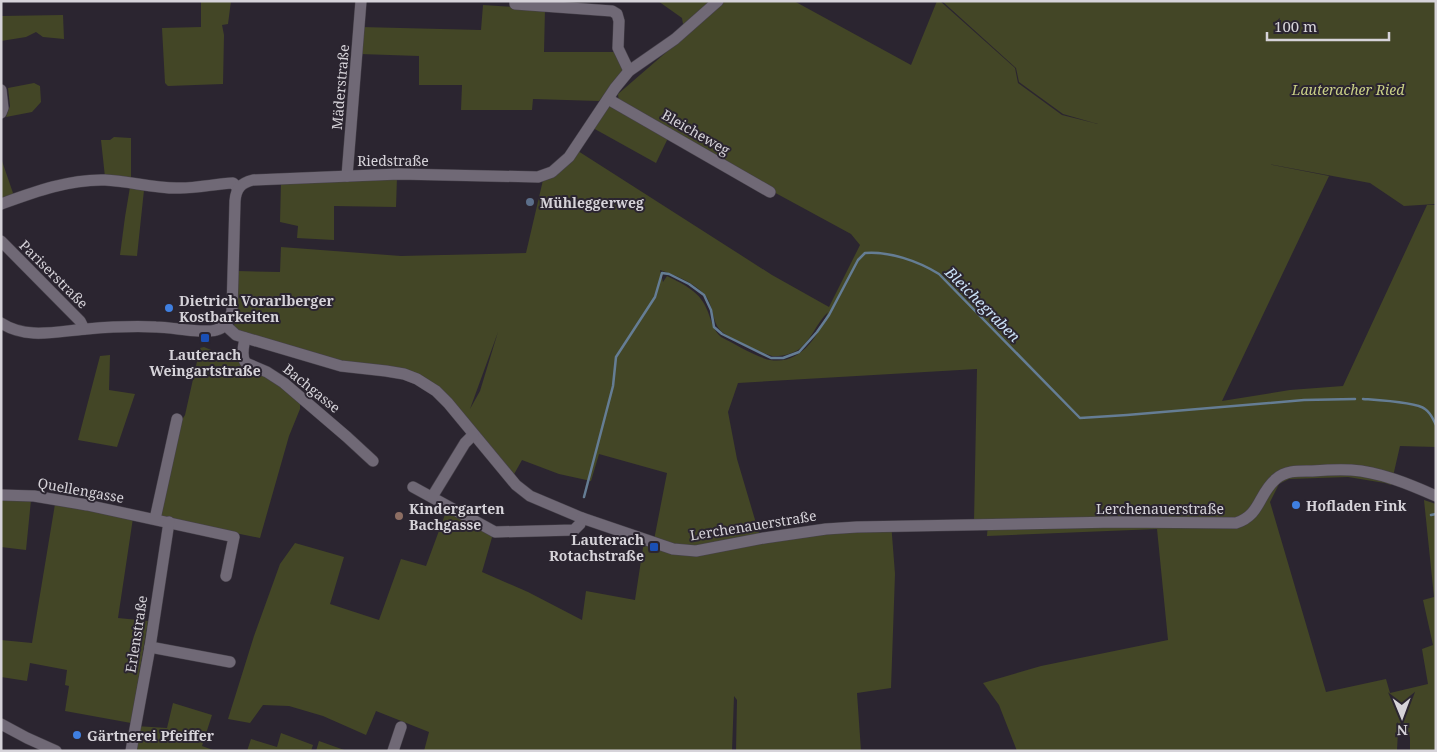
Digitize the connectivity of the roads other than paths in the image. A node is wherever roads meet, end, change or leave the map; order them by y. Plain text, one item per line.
1 (361, 1) edge
2 (515, 1) edge
3 (718, 1) edge
4 (629, 71) junction
5 (1, 90) edge
6 (608, 99) junction
7 (1, 113) edge
8 (347, 176) junction
9 (238, 188) junction
10 (770, 192) dead end
11 (1, 204) edge
12 (1, 242) edge
13 (225, 325) junction
14 (3, 327) edge
15 (84, 329) junction
16 (246, 338) junction
17 (177, 419) dead end
18 (473, 435) junction
19 (373, 461) dead end
20 (413, 487) dead end
21 (1, 495) edge
22 (1436, 496) edge
23 (432, 497) junction
24 (582, 518) junction
25 (155, 519) junction
26 (169, 522) junction
27 (226, 576) dead end
28 (150, 646) junction
29 (230, 662) dead end
30 (1, 724) edge
31 (401, 727) dead end
32 (56, 751) edge
33 (131, 751) edge
34 (393, 751) edge

1 - 8 street, Mäderstraße
2 - 4 street
3 - 4 street, Riedstraße
4 - 6 street, Riedstraße
5 - 7 street
6 - 8 street, Riedstraße
6 - 10 street, Bleicheweg
8 - 9 street, Riedstraße
9 - 11 street, Riedstraße
9 - 13 street
12 - 15 street, Pariserstraße
13 - 15 street
13 - 16 street, Lerchenauerstraße
14 - 15 street
16 - 18 street, Lerchenauerstraße
16 - 19 street, Bachgasse
17 - 25 street
18 - 23 street
18 - 24 street, Lerchenauerstraße
20 - 23 street
21 - 25 street, Quellengasse
22 - 24 street, Lerchenauerstraße
23 - 24 street
25 - 26 street, Quellengasse
26 - 27 street, Quellengasse
26 - 28 street, Erlenstraße
28 - 29 street
28 - 33 street, Erlenstraße
30 - 32 street
31 - 34 street

